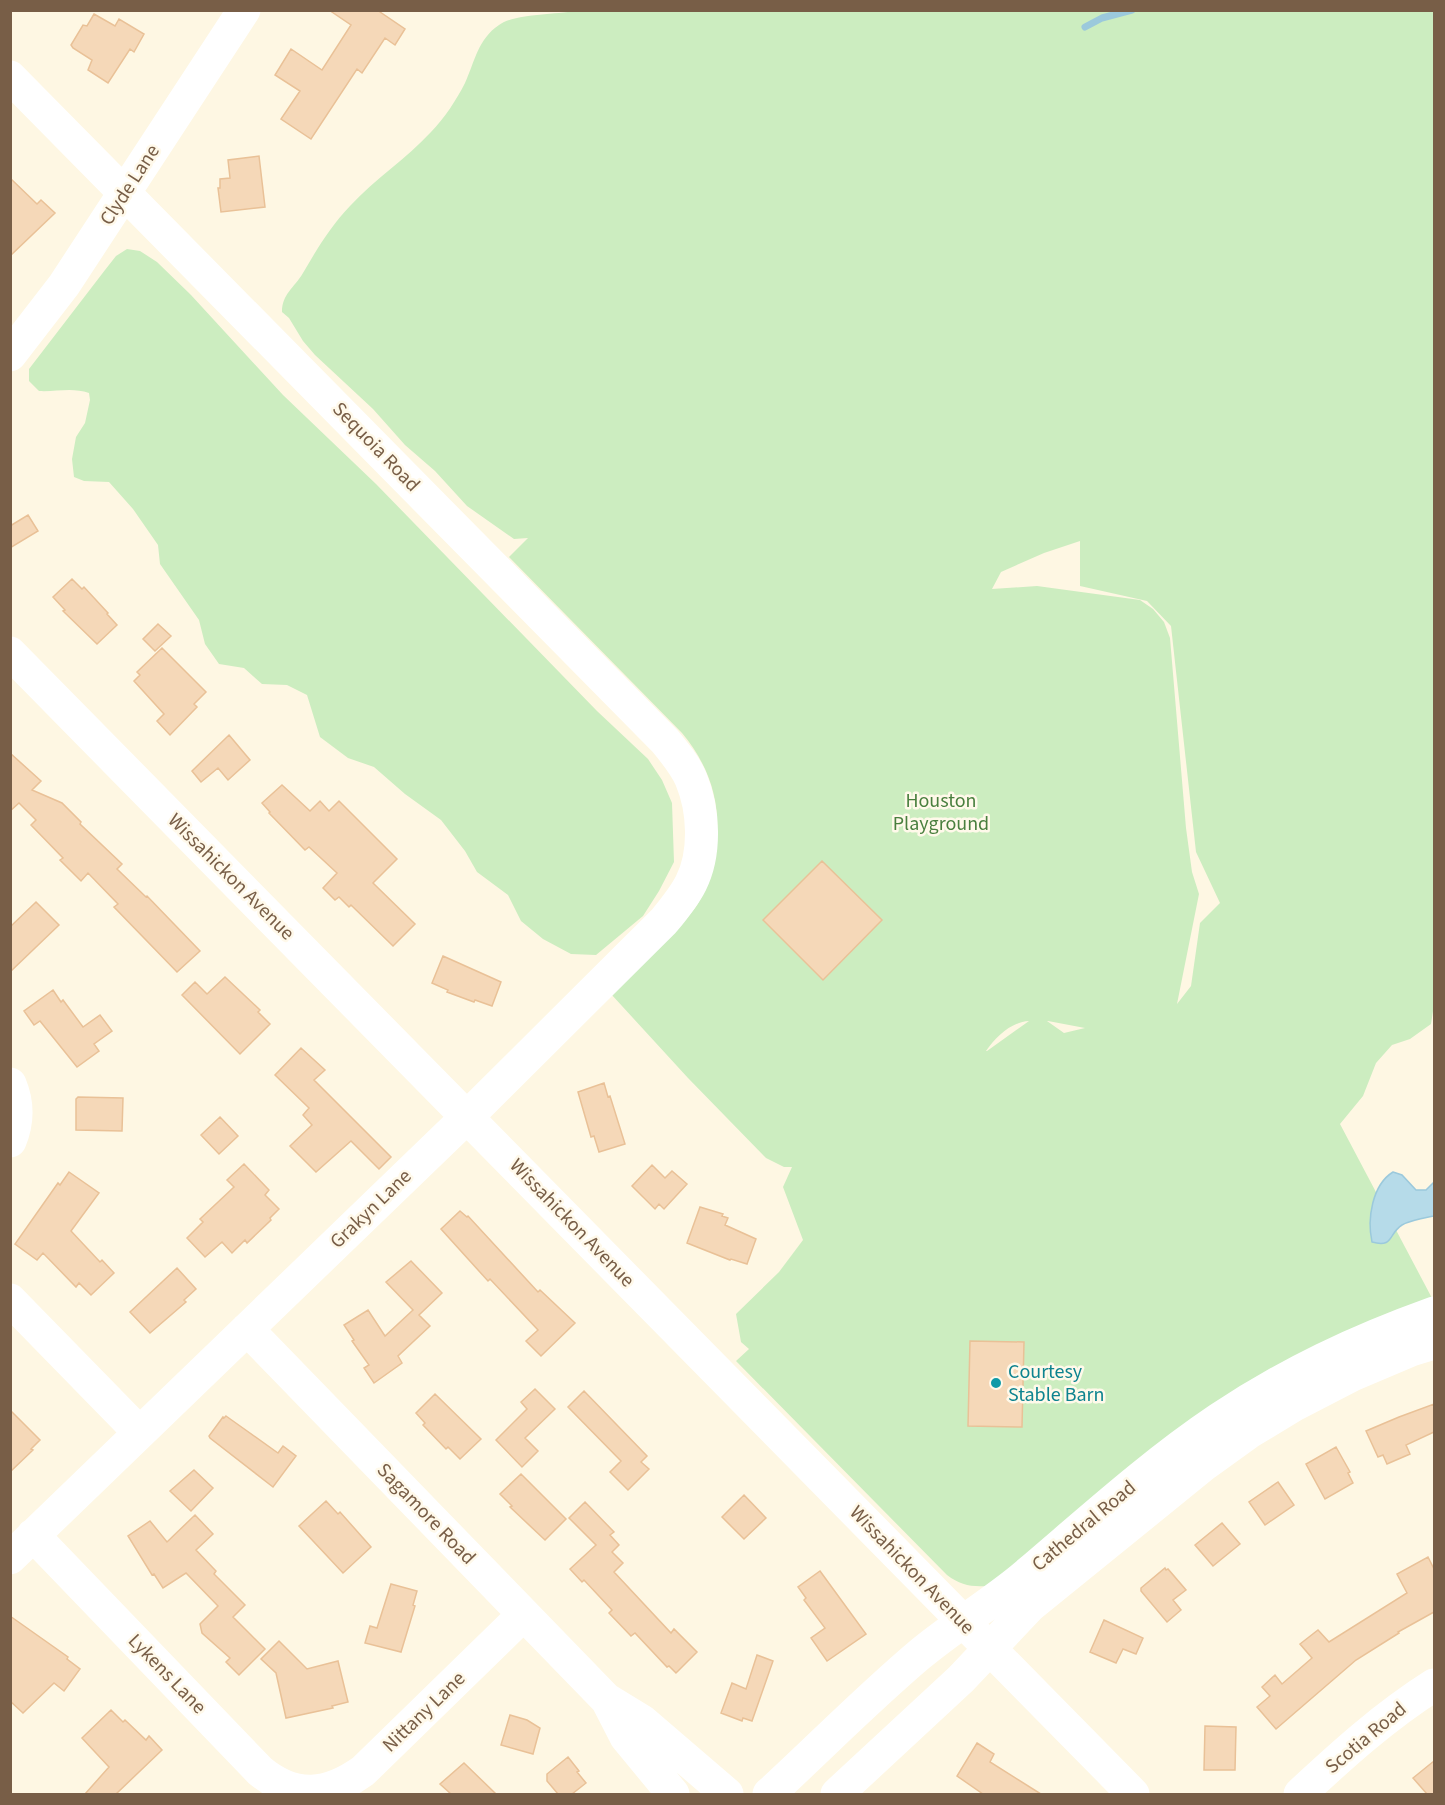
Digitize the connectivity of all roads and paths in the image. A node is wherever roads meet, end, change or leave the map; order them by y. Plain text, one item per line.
1 (244, 10) edge
2 (10, 76) edge
3 (125, 192) junction
4 (10, 355) edge
5 (10, 652) edge
6 (701, 840) joint
7 (10, 1084) edge
8 (467, 1117) junction
9 (10, 1141) edge
10 (10, 1300) edge
11 (1434, 1313) edge
12 (247, 1329) junction
13 (1434, 1343) edge
14 (139, 1432) junction
15 (33, 1535) junction
16 (10, 1558) edge
17 (523, 1615) junction
18 (962, 1621) junction
19 (990, 1649) junction
20 (1434, 1685) edge
21 (606, 1699) junction
22 (314, 1791) joint
23 (674, 1794) edge
24 (727, 1794) edge
25 (769, 1794) edge
26 (837, 1794) edge
27 (1133, 1794) edge
28 (1300, 1794) edge

1 - 3 street, Clyde Lane
2 - 3 street, Sequoia Road
3 - 4 street, Clyde Lane
3 - 6 street, Sequoia Road
5 - 8 street, Wissahickon Avenue
6 - 8 street, Grakyn Lane
7 - 9 street
8 - 12 street, Grakyn Lane
8 - 18 street, Wissahickon Avenue
10 - 14 street
11 - 18 street, Cathedral Road
12 - 14 street, Grakyn Lane
12 - 17 street, Sagamore Road
13 - 19 street, Cathedral Road
14 - 15 street, Grakyn Lane
15 - 16 street, Grakyn Lane
15 - 22 street, Lykens Lane
17 - 21 street, Sagamore Road
17 - 22 street, Nittany Lane
18 - 19 street, Wissahickon Avenue
18 - 25 street, Cathedral Road
19 - 26 street, Cathedral Road
19 - 27 street, Wissahickon Avenue
20 - 28 street, Scotia Road
21 - 23 street, Sagamore Road
21 - 24 street, Sagamore Road

